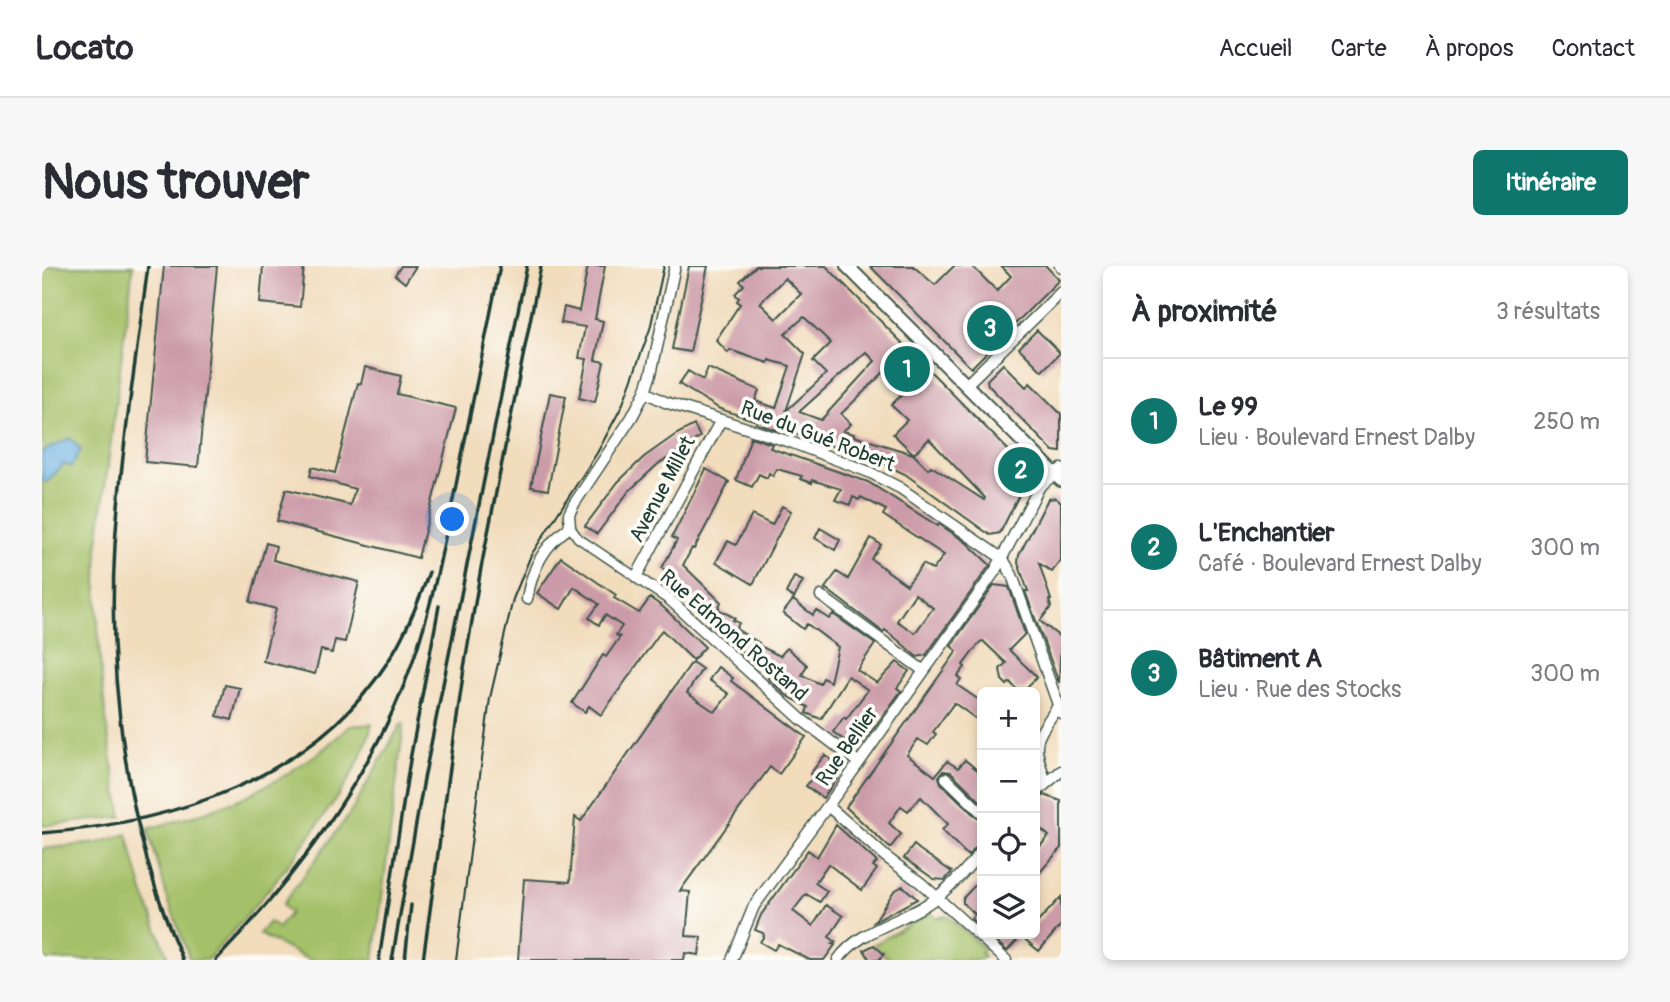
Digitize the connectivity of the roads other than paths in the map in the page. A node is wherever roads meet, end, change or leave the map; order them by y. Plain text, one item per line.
1 (675, 266) edge
2 (847, 266) edge
3 (1061, 292) edge
4 (966, 385) junction
5 (645, 392) junction
6 (721, 420) junction
7 (1059, 474) edge
8 (570, 527) junction
9 (1003, 559) junction
10 (636, 577) junction
11 (821, 596) dead end
12 (527, 599) dead end
13 (924, 671) junction
14 (1060, 710) edge
15 (859, 763) junction
16 (1061, 771) edge
17 (946, 778) dead end
18 (1046, 782) junction
19 (1040, 788) edge
20 (828, 806) junction
21 (977, 808) edge
22 (977, 857) edge
23 (936, 897) junction
24 (732, 960) edge
25 (838, 960) edge
26 (1006, 960) edge

1 - 5 street
2 - 4 street
3 - 4 street
4 - 7 street
5 - 6 street, Rue du Gué Robert
5 - 8 street
6 - 9 street, Rue du Gué Robert
6 - 10 street, Avenue Millet
7 - 9 street, Rue Bellier
8 - 10 street, Rue Edmond Rostand
8 - 12 street
9 - 13 street, Rue Bellier
9 - 14 street
10 - 15 street, Rue Edmond Rostand
11 - 13 street
13 - 15 street, Rue Bellier
14 - 18 street
15 - 20 street, Rue Bellier
16 - 18 street
17 - 21 street
18 - 19 street
20 - 23 street
20 - 24 street, Rue Bellier
22 - 23 street
23 - 25 street
23 - 26 street

